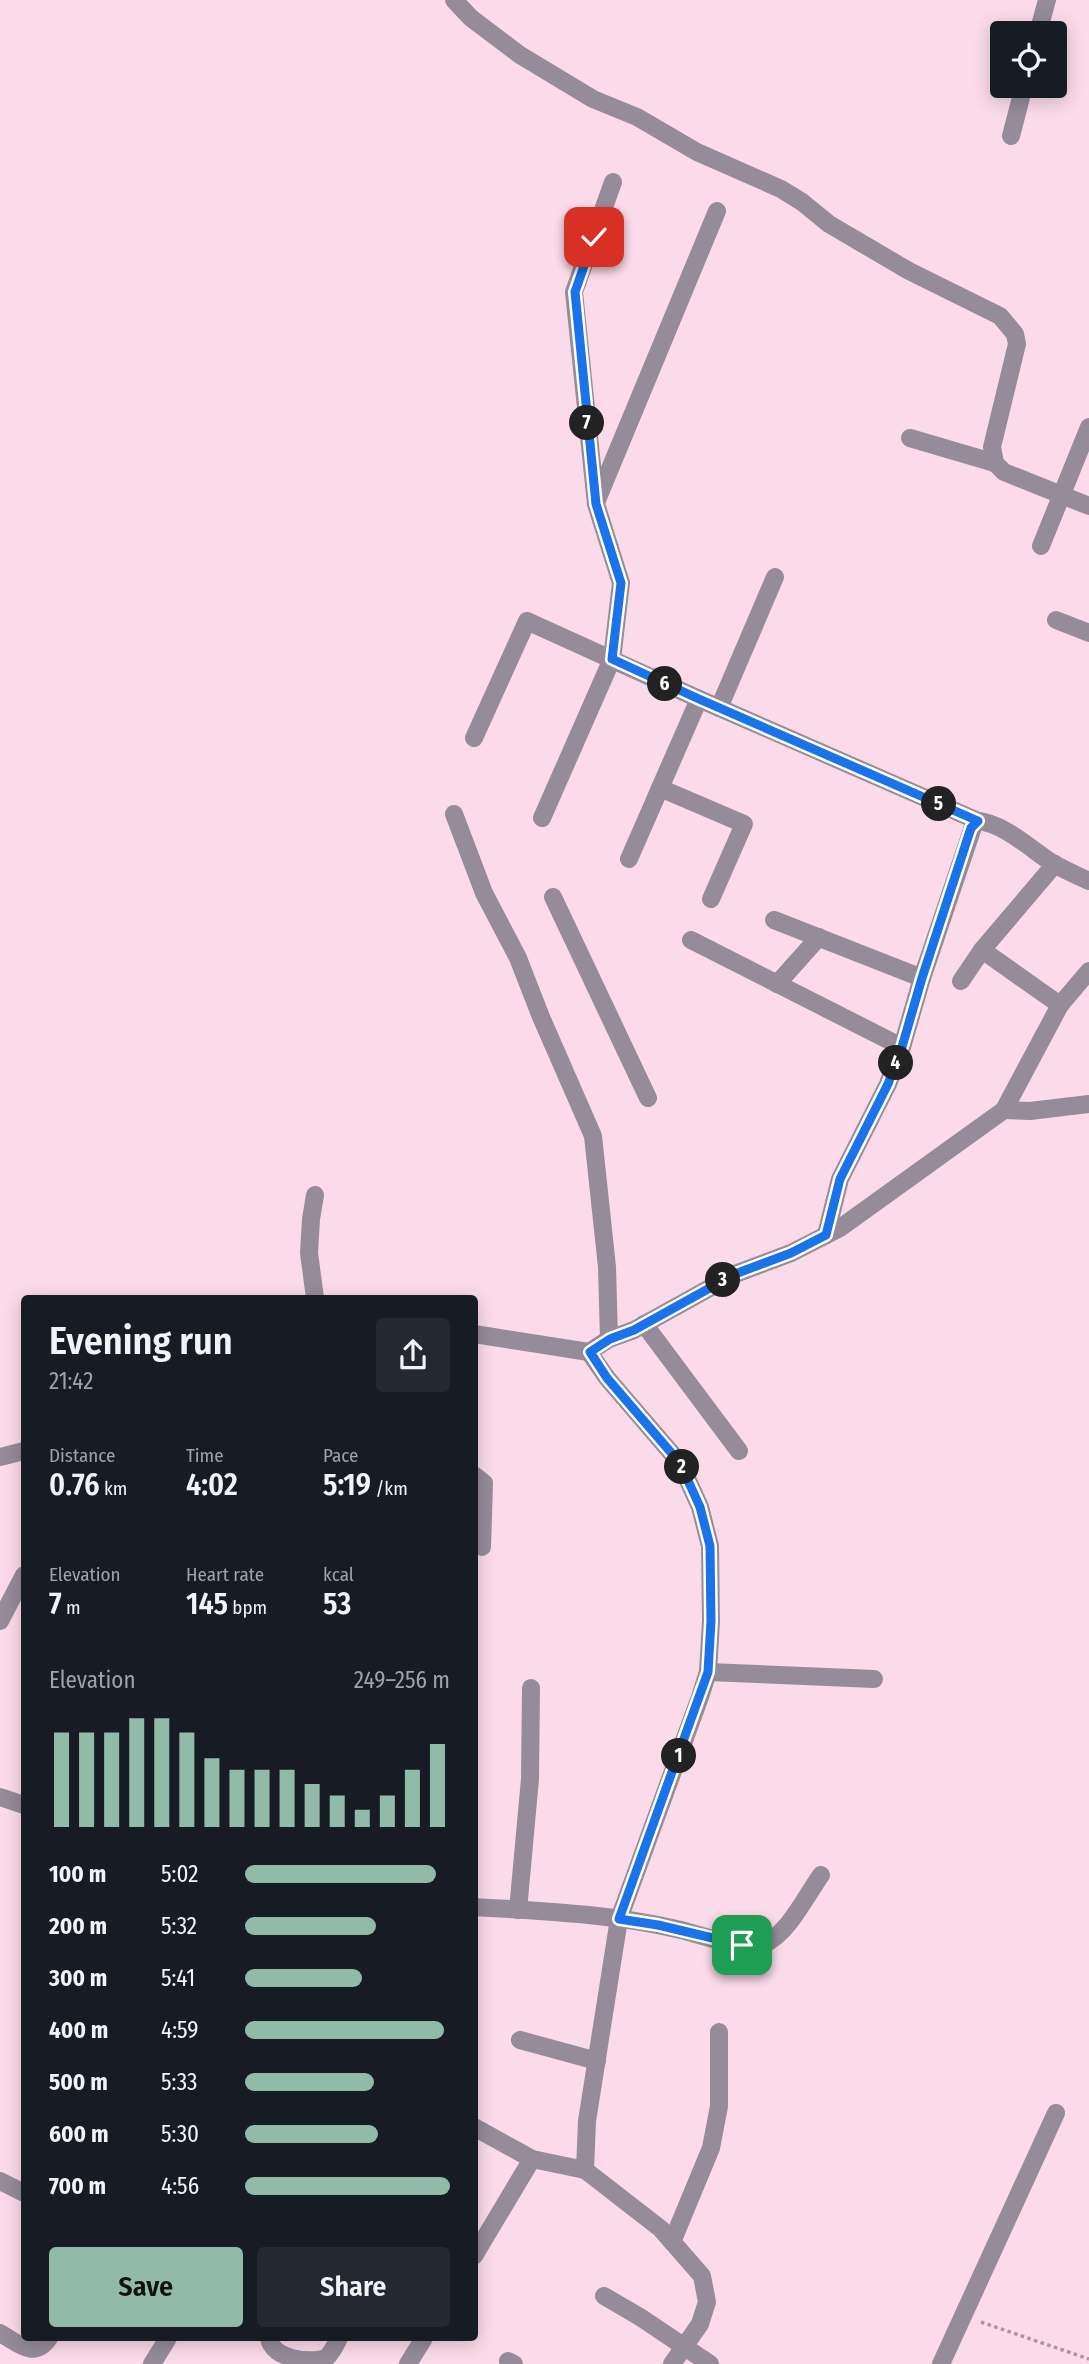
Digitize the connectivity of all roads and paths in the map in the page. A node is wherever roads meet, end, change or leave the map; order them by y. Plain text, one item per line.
1 (454, 0) edge
2 (1046, 0) edge
3 (1041, 21) edge
4 (1021, 98) edge
5 (1011, 136) dead end
6 (614, 181) dead end
7 (717, 211) dead end
8 (1089, 427) edge
9 (910, 438) dead end
10 (995, 463) junction
11 (1063, 496) junction
12 (596, 504) junction
13 (1089, 506) edge
14 (1041, 546) dead end
15 (775, 577) dead end
16 (1056, 620) dead end
17 (1089, 632) edge
18 (612, 659) junction
19 (699, 699) junction
20 (719, 708) junction
21 (474, 738) dead end
22 (660, 788) junction
23 (454, 814) dead end
24 (542, 818) dead end
25 (978, 821) junction
26 (629, 859) dead end
27 (1055, 864) junction
28 (1089, 881) edge
29 (553, 897) dead end
30 (711, 899) dead end
31 (774, 920) dead end
32 (819, 937) junction
33 (691, 940) dead end
34 (982, 950) junction
35 (1089, 971) edge
36 (922, 978) junction
37 (961, 981) dead end
38 (777, 984) junction
39 (1060, 1005) junction
40 (902, 1047) junction
41 (648, 1098) dead end
42 (1089, 1104) edge
43 (1004, 1110) junction
44 (315, 1195) dead end
45 (826, 1235) junction
46 (314, 1295) edge
47 (644, 1324) junction
48 (478, 1335) edge
49 (610, 1339) junction
50 (590, 1352) junction
51 (739, 1451) dead end
52 (21, 1452) edge
53 (0, 1457) edge
54 (478, 1478) edge
55 (482, 1547) dead end
56 (21, 1581) edge
57 (0, 1621) edge
58 (708, 1672) junction
59 (874, 1679) dead end
60 (531, 1688) dead end
61 (0, 1797) edge
62 (21, 1804) edge
63 (821, 1875) dead end
64 (478, 1907) edge
65 (518, 1910) junction
66 (619, 1919) junction
67 (719, 2032) dead end
68 (520, 2040) dead end
69 (597, 2061) junction
70 (1056, 2113) dead end
71 (478, 2129) edge
72 (532, 2159) junction
73 (585, 2170) junction
74 (0, 2181) edge
75 (21, 2192) edge
76 (673, 2242) junction
77 (478, 2249) edge
78 (604, 2297) dead end
79 (962, 2316) junction
80 (0, 2333) edge
81 (47, 2341) edge
82 (165, 2341) edge
83 (269, 2341) edge
84 (338, 2341) edge
85 (422, 2341) edge
86 (685, 2349) junction
87 (1089, 2359) edge
88 (152, 2364) edge
89 (408, 2364) edge
90 (673, 2364) edge
91 (710, 2364) edge
92 (941, 2364) edge

1 - 10 street
2 - 3 street
4 - 5 street
6 - 12 street
7 - 12 street
8 - 11 street
9 - 10 street
10 - 11 street
11 - 13 street
11 - 14 street
12 - 18 street
15 - 20 street
16 - 17 street
18 - 19 street
18 - 21 street
18 - 24 street
19 - 20 street
19 - 22 street
20 - 25 street
22 - 26 street
22 - 30 street
23 - 49 street
25 - 27 street
25 - 36 street
27 - 28 street
27 - 34 street
29 - 41 street
31 - 32 street
32 - 36 street
32 - 38 street
33 - 38 street
34 - 37 street
34 - 39 street
35 - 39 street
36 - 40 street
38 - 40 street
39 - 43 street
40 - 45 street
42 - 43 street
43 - 45 street
44 - 46 street
45 - 47 street
47 - 49 street
47 - 51 street
48 - 50 street
49 - 50 street
50 - 58 street
52 - 53 street
54 - 55 street
56 - 57 street
58 - 59 street
58 - 66 street
60 - 65 street
61 - 62 street
63 - 66 street
64 - 65 street
65 - 66 street
66 - 69 street
67 - 76 street
68 - 69 street
69 - 73 street
70 - 79 street
71 - 72 street
72 - 73 street
72 - 77 street
73 - 76 street
74 - 75 street
76 - 86 street
78 - 86 street
79 - 87 path
79 - 92 street
80 - 81 street
82 - 88 street
83 - 84 street
85 - 89 street
86 - 90 street
86 - 91 street

